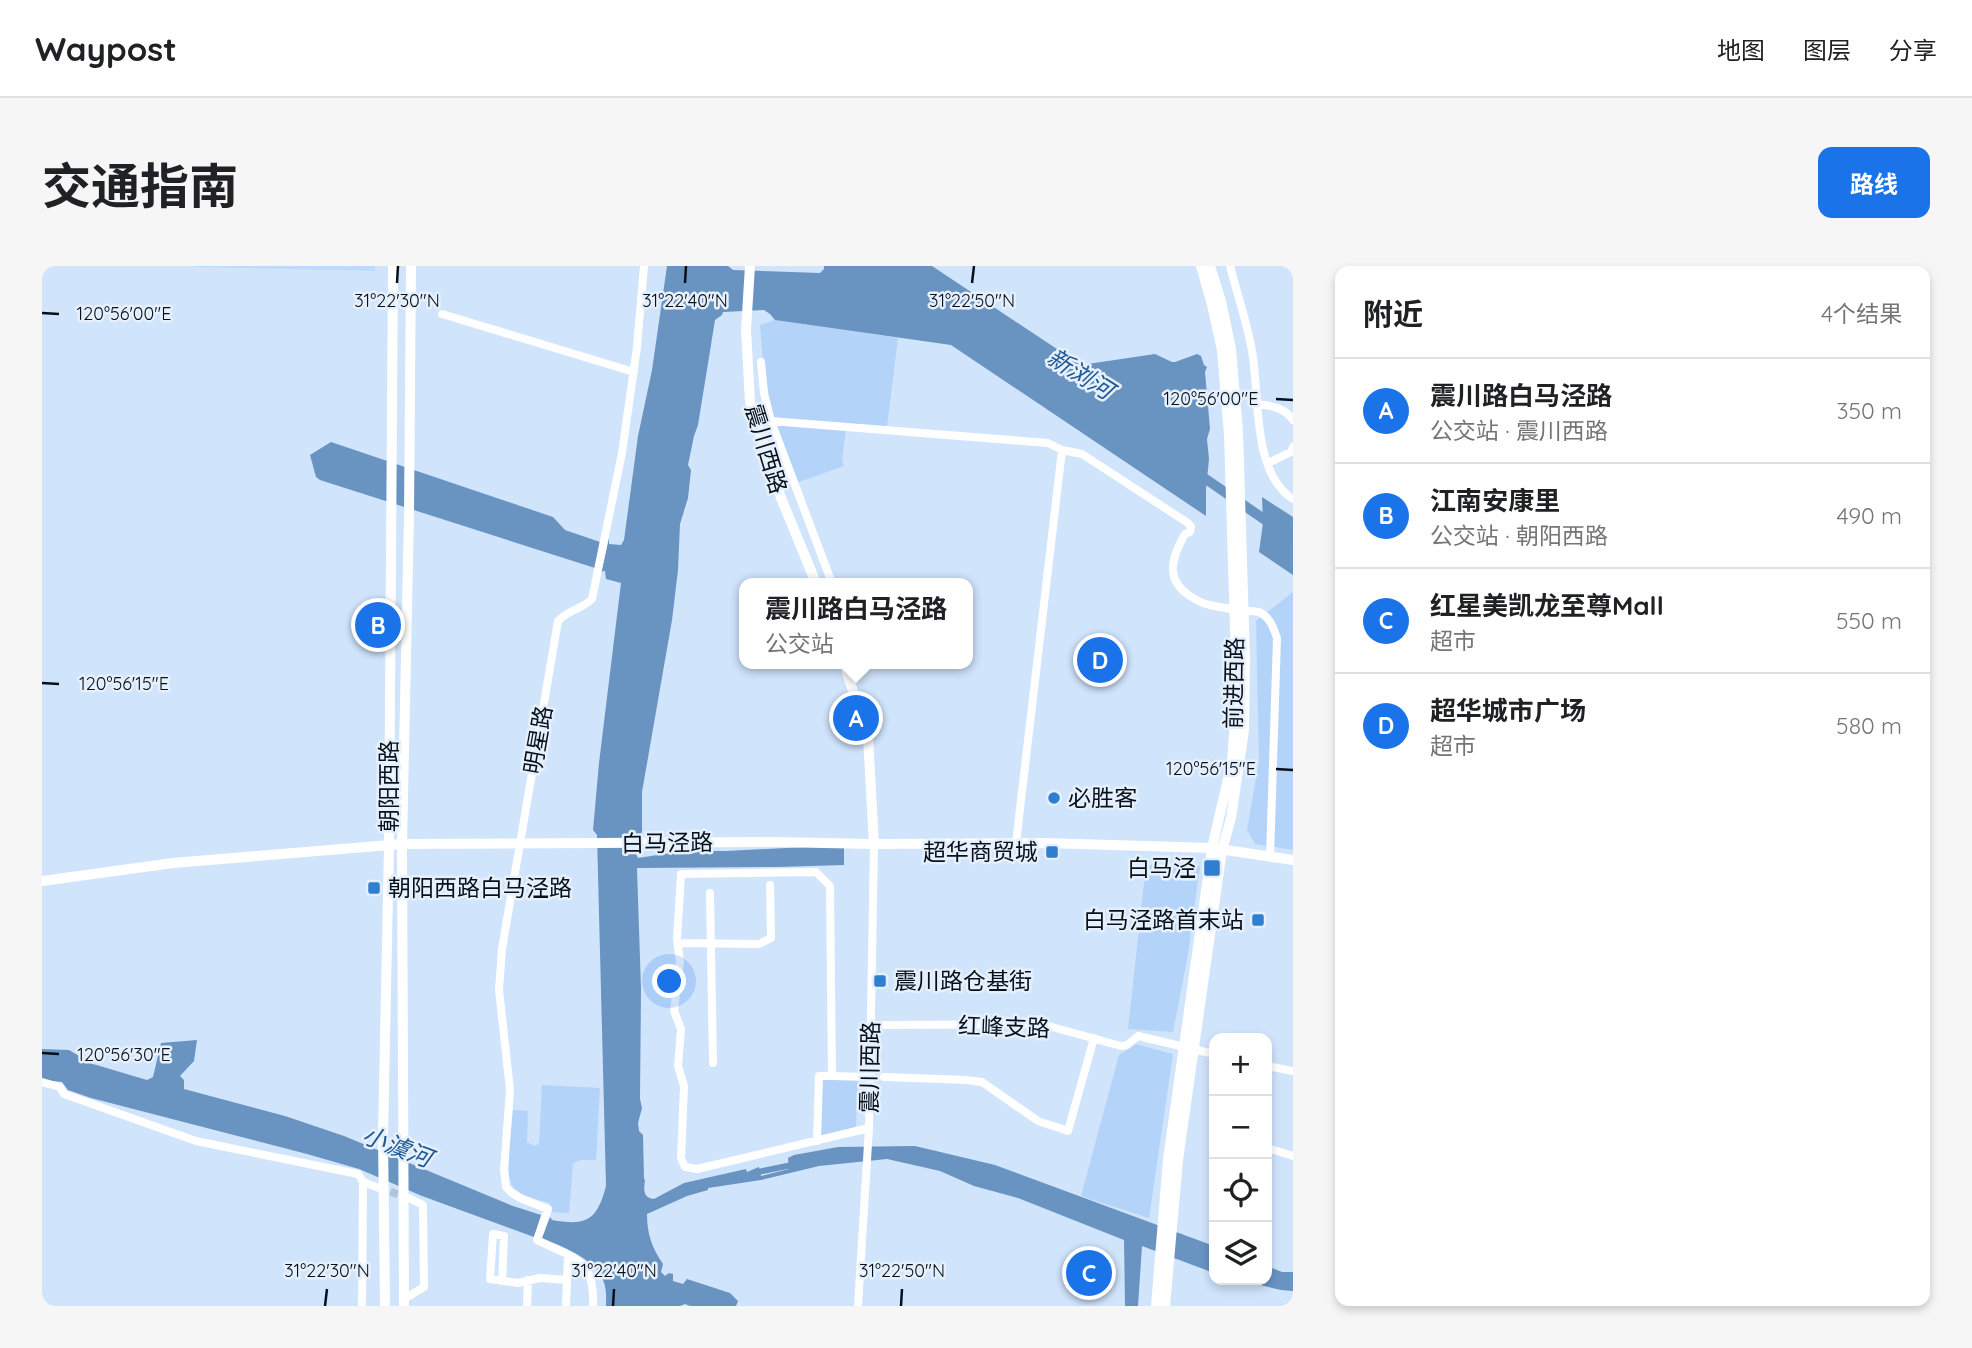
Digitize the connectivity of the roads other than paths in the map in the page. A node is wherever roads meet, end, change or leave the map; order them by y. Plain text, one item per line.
1 (393, 266) edge
2 (411, 266) edge
3 (644, 266) edge
4 (750, 266) edge
5 (1201, 266) edge
6 (1210, 266) edge
7 (1230, 266) edge
8 (442, 314) dead end
9 (1226, 350) junction
10 (761, 362) dead end
11 (634, 373) junction
12 (1257, 404) junction
13 (1293, 420) edge
14 (771, 421) junction
15 (1293, 447) edge
16 (1062, 450) junction
17 (1268, 463) junction
18 (1293, 499) edge
19 (814, 578) edge
20 (830, 578) edge
21 (846, 669) edge
22 (1016, 843) junction
23 (402, 844) junction
24 (874, 844) junction
25 (520, 845) junction
26 (389, 846) junction
27 (1217, 849) junction
28 (1270, 857) junction
29 (1293, 860) edge
30 (47, 880) edge
31 (770, 885) dead end
32 (710, 893) dead end
33 (678, 943) junction
34 (710, 944) junction
35 (871, 1025) junction
36 (1094, 1038) junction
37 (1189, 1048) junction
38 (1209, 1053) edge
39 (713, 1063) dead end
40 (1272, 1067) edge
41 (1293, 1071) edge
42 (832, 1076) junction
43 (870, 1077) junction
44 (884, 1077) dead end
45 (42, 1082) edge
46 (869, 1128) junction
47 (817, 1141) junction
48 (1272, 1150) edge
49 (1293, 1156) edge
50 (363, 1182) junction
51 (381, 1192) junction
52 (407, 1201) junction
53 (568, 1255) junction
54 (1164, 1262) junction
55 (528, 1280) junction
56 (567, 1280) junction
57 (502, 1281) junction
58 (404, 1303) edge
59 (362, 1306) edge
60 (385, 1306) edge
61 (527, 1306) edge
62 (566, 1306) edge
63 (593, 1306) edge
64 (858, 1306) edge
65 (1156, 1306) edge
66 (1165, 1306) edge

1 - 26 main road, 朝阳西路
2 - 23 main road, 朝阳西路
3 - 11 street, 明星路
4 - 19 main road, 震川西路
5 - 9 main road, 前进西路
6 - 9 main road, 前进西路
7 - 12 street
8 - 11 street
9 - 27 main road, 前进西路
10 - 14 street
11 - 25 street, 明星路
12 - 13 street
12 - 17 street
14 - 16 street
14 - 20 street
15 - 17 street
16 - 22 street
16 - 28 street
17 - 18 street
21 - 24 main road, 震川西路
22 - 24 main road, 白马泾路
22 - 27 main road, 白马泾路
23 - 25 main road, 白马泾路
23 - 26 main road, 白马泾路
23 - 52 main road, 朝阳西路
24 - 25 main road, 白马泾路
24 - 35 street, 震川西路
25 - 53 street, 明星路
26 - 30 main road, 白马泾路
26 - 51 main road, 朝阳西路
27 - 28 main road, 白马泾路
27 - 37 main road, 前进西路
28 - 29 main road, 白马泾路
31 - 34 street
32 - 34 street
33 - 34 street
33 - 42 street
33 - 47 street
34 - 39 street
35 - 36 street, 红峰支路
35 - 43 street, 震川西路
36 - 37 street, 红峰支路
36 - 44 street
37 - 38 street, 红峰支路
37 - 54 main road, 前进西路
40 - 41 street
42 - 43 street
42 - 47 street
43 - 46 street, 震川西路
45 - 50 street
46 - 47 street
46 - 64 street, 震川西路
48 - 49 street
50 - 51 street
50 - 59 street
51 - 60 main road, 朝阳西路
52 - 58 main road, 朝阳西路
52 - 58 street
53 - 56 street
53 - 63 street
54 - 65 main road, 前进西路
54 - 66 main road, 前进西路
55 - 56 street
55 - 57 street
55 - 61 street
56 - 62 street
57 - 57 street

